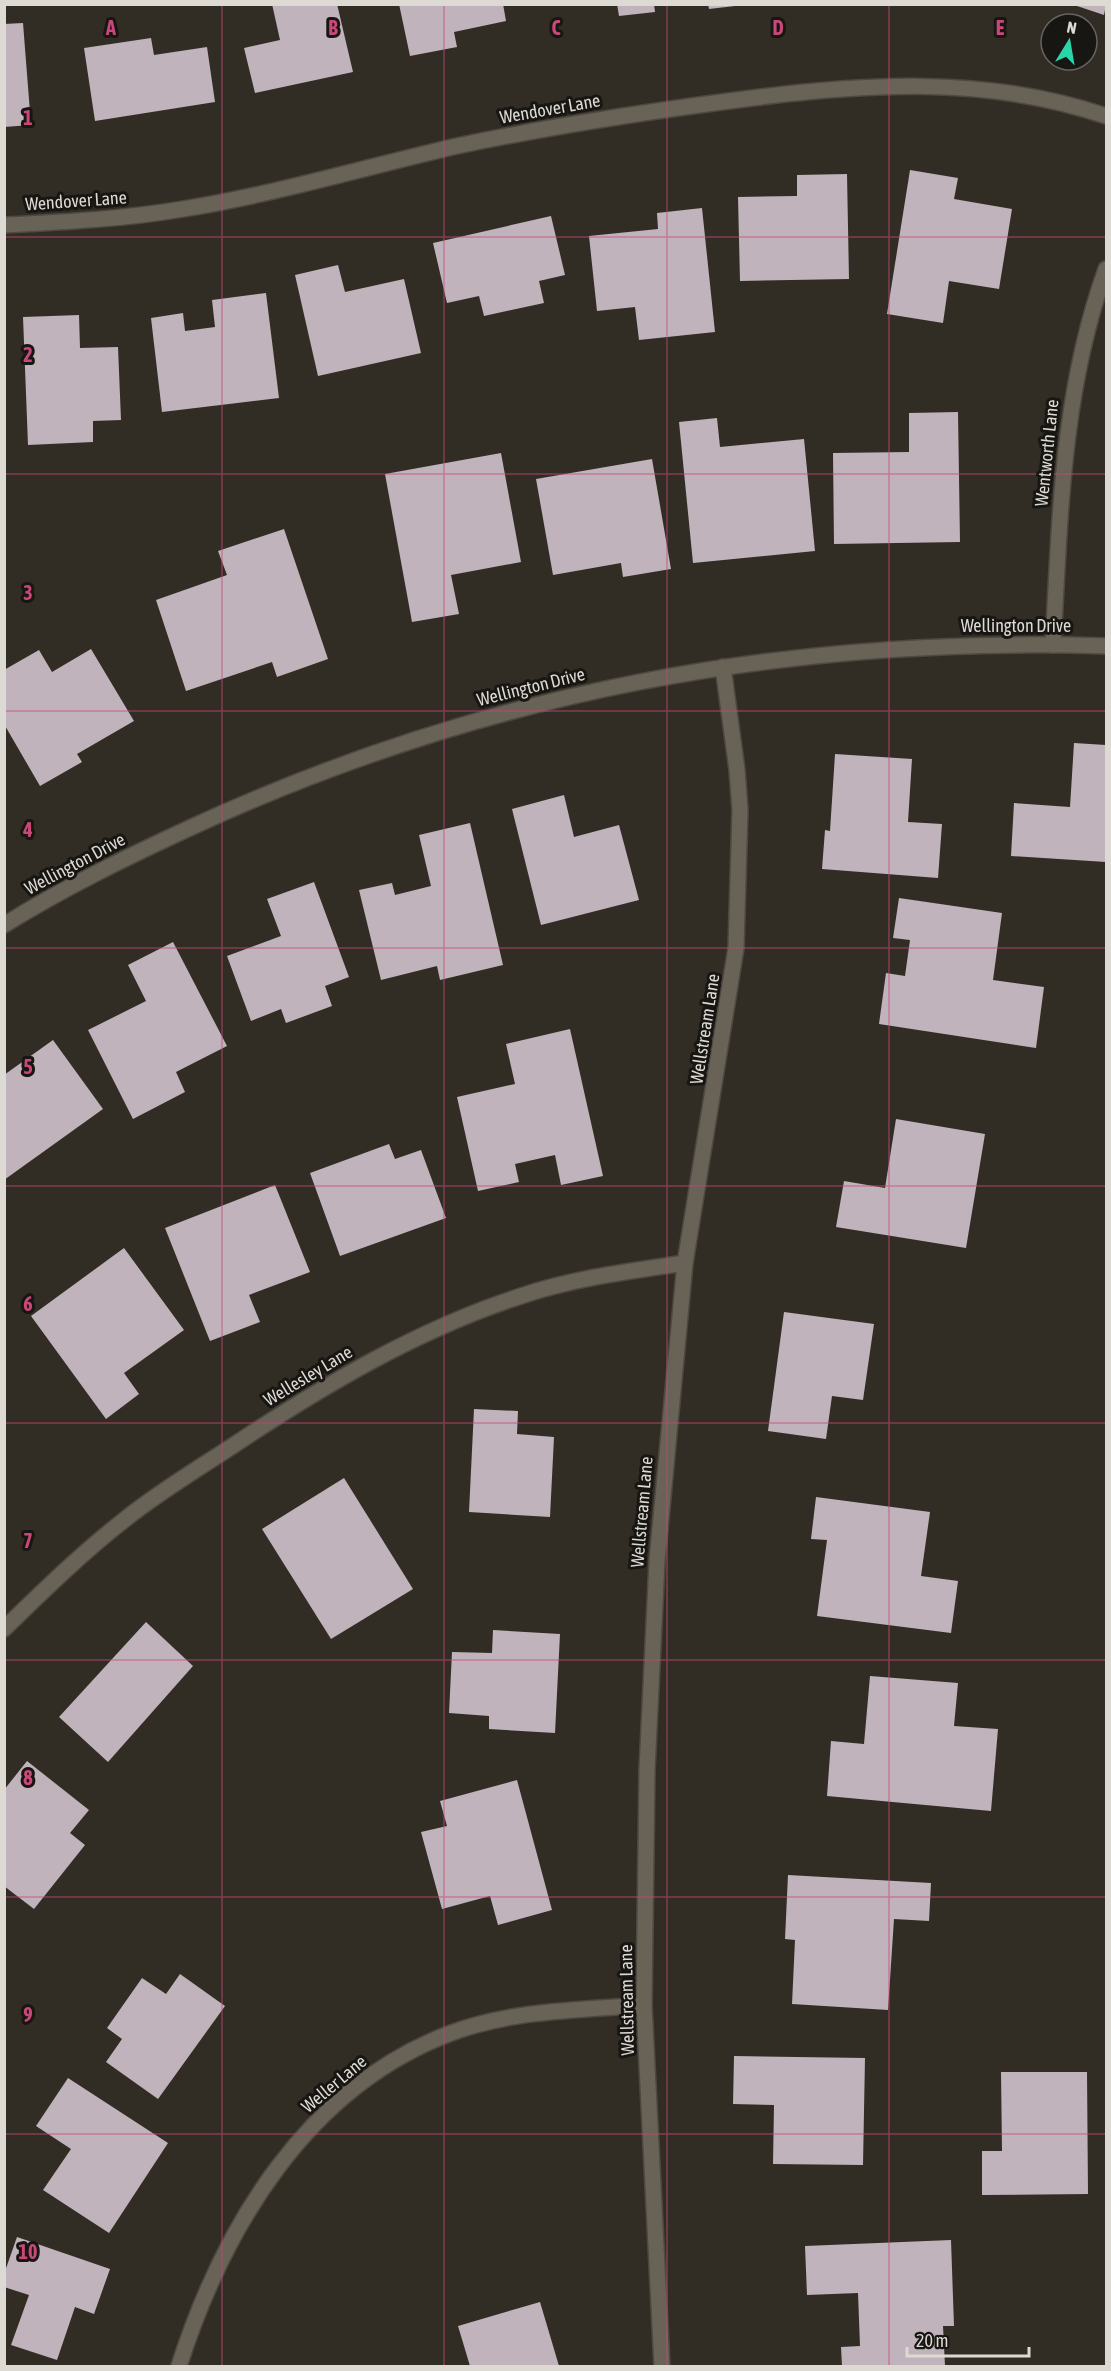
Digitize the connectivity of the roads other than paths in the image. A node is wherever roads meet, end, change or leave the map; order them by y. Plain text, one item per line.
1 (1107, 116) edge
2 (4, 225) edge
3 (1107, 269) edge
4 (1053, 645) junction
5 (1107, 646) edge
6 (723, 667) junction
7 (4, 925) edge
8 (685, 1263) junction
9 (4, 1629) edge
10 (645, 2005) junction
11 (178, 2367) edge
12 (662, 2367) edge

1 - 2 street, Wendover Lane
3 - 4 street, Wentworth Lane
4 - 5 street, Wellington Drive
4 - 6 street, Wellington Drive
6 - 7 street, Wellington Drive
6 - 8 street, Wellstream Lane
8 - 9 street, Wellesley Lane
8 - 10 street, Wellstream Lane
10 - 11 street, Weller Lane
10 - 12 street, Wellstream Lane

